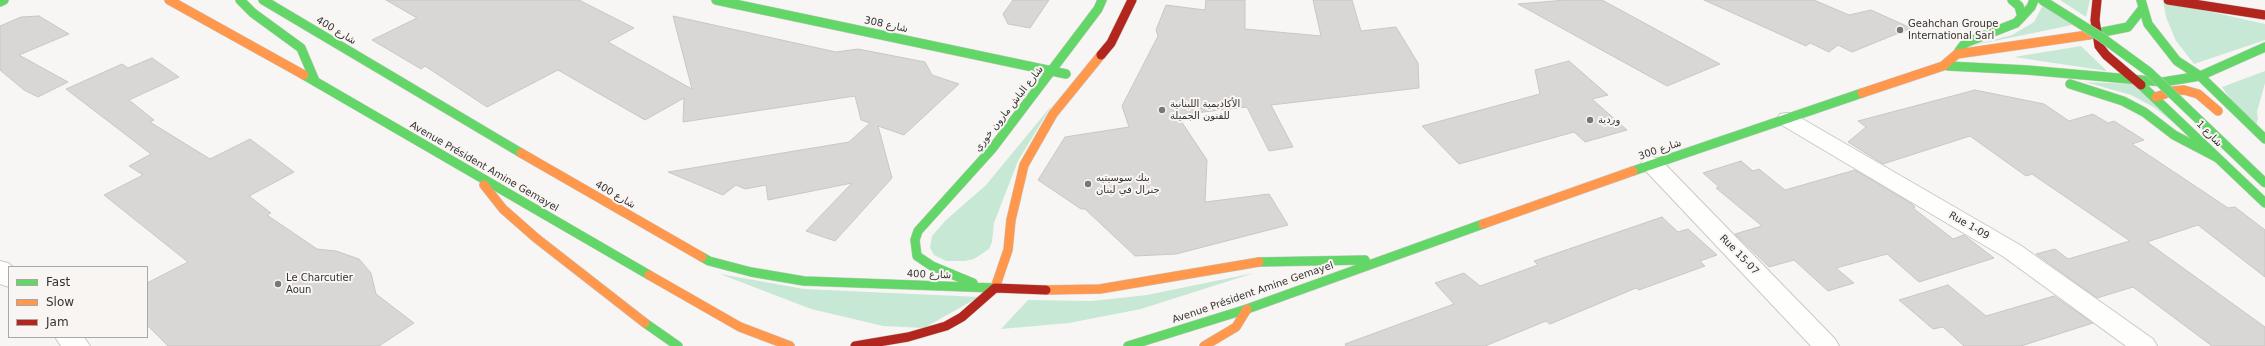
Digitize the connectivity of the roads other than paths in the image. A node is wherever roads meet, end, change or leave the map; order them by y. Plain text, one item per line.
1 (4, 0) edge
2 (169, 0) edge
3 (240, 0) edge
4 (263, 0) edge
5 (716, 0) edge
6 (1102, 0) edge
7 (1132, 0) edge
8 (2012, 0) edge
9 (2034, 0) edge
10 (2042, 0) edge
11 (2097, 0) edge
12 (2168, 0) edge
13 (2218, 0) edge
14 (0, 2) edge
15 (2142, 5) edge
16 (2265, 6) edge
17 (2265, 15) edge
18 (2022, 17) junction
19 (2265, 22) edge
20 (2097, 34) junction
21 (2265, 47) edge
22 (1957, 54) junction
23 (1943, 66) junction
24 (2027, 70) junction
25 (1052, 72) junction
26 (2200, 76) junction
27 (1084, 79) junction
28 (315, 81) junction
29 (2137, 81) junction
30 (2156, 97) junction
31 (2223, 116) dead end
32 (1787, 119) junction
33 (2265, 139) edge
34 (2216, 157) junction
35 (1652, 164) junction
36 (478, 176) junction
37 (2265, 183) edge
38 (2265, 203) edge
39 (1384, 259) junction
40 (0, 269) edge
41 (8, 277) edge
42 (983, 288) junction
43 (995, 288) junction
44 (1247, 309) junction
45 (645, 323) junction
46 (69, 338) edge
47 (77, 346) edge
48 (662, 346) edge
49 (678, 346) edge
50 (790, 346) edge
51 (855, 346) edge
52 (1128, 346) edge
53 (1204, 346) edge
54 (1826, 346) edge
55 (2144, 346) edge

1 - 14 main road
2 - 28 main road, Avenue Président Amine Gemayel
3 - 28 main road
4 - 42 main road, شارع 400
5 - 25 main road, شارع 308
6 - 25 main road, شارع الباش مارون خوري
7 - 27 main road
8 - 18 main road
9 - 18 main road
10 - 37 main road, bridge
11 - 20 main road, شارع 1
12 - 17 main road, bridge
13 - 16 main road
15 - 20 main road
15 - 26 main road
17 - 19 main road
18 - 22 main road
20 - 22 main road
20 - 29 main road, شارع 1
21 - 26 main road
22 - 23 main road
23 - 24 main road
23 - 32 main road, شارع 300
24 - 29 main road
24 - 34 main road
25 - 27 main road, شارع 308
25 - 42 main road, شارع الباش مارون خوري
26 - 29 main road
26 - 33 main road
27 - 43 main road
28 - 36 main road, Avenue Président Amine Gemayel
29 - 30 main road, شارع 1
30 - 31 main road
30 - 34 main road, شارع 1
32 - 35 main road, شارع 300
32 - 55 street, Rue 1-09
34 - 38 main road, شارع 1
35 - 39 main road, شارع 300
35 - 54 street, Rue 15-07
36 - 45 main road
36 - 50 main road, Avenue Président Amine Gemayel
39 - 43 main road, شارع 400
39 - 44 main road, Avenue Président Amine Gemayel
40 - 41 street
42 - 43 main road, شارع 400
43 - 51 main road
44 - 52 main road, Avenue Président Amine Gemayel
44 - 53 main road
45 - 48 main road
45 - 49 main road
46 - 47 street

